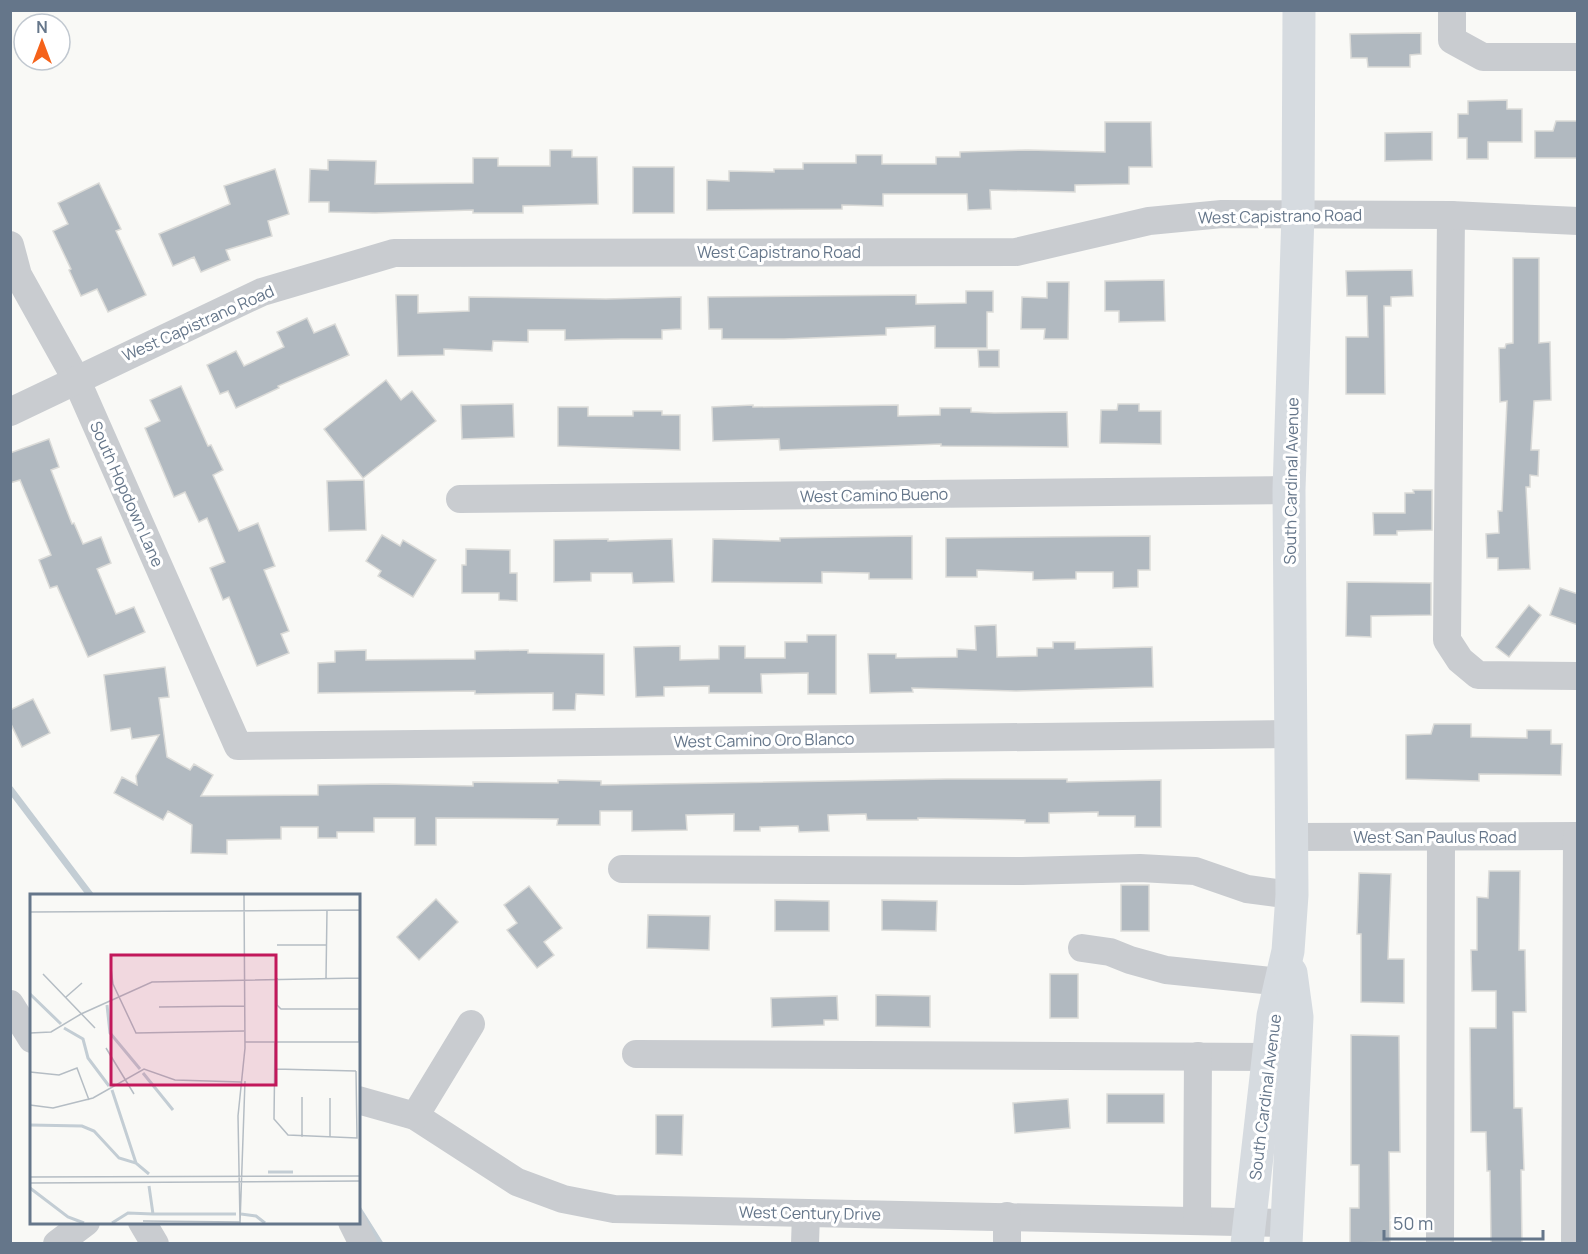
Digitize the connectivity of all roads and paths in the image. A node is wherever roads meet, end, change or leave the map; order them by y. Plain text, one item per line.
1 (1299, 10) edge
2 (1452, 10) edge
3 (1578, 57) edge
4 (1298, 214) junction
5 (1451, 215) junction
6 (1578, 221) edge
7 (10, 245) edge
8 (76, 379) junction
9 (10, 412) edge
10 (1288, 490) junction
11 (460, 499) dead end
12 (1578, 676) edge
13 (1291, 734) junction
14 (238, 746) joint
15 (1577, 836) edge
16 (1292, 837) junction
17 (1441, 837) junction
18 (622, 869) dead end
19 (1292, 895) junction
20 (1082, 948) dead end
21 (1285, 966) junction
22 (1577, 968) edge
23 (10, 1004) edge
24 (471, 1024) dead end
25 (30, 1036) edge
26 (636, 1054) dead end
27 (1198, 1056) junction
28 (1269, 1057) junction
29 (1577, 1102) edge
30 (360, 1104) edge
31 (415, 1116) junction
32 (806, 1213) junction
33 (1197, 1220) junction
34 (83, 1224) edge
35 (143, 1224) edge
36 (353, 1224) edge
37 (1007, 1230) edge
38 (1249, 1232) edge
39 (1286, 1233) edge
40 (1576, 1233) edge
41 (57, 1244) edge
42 (155, 1244) edge
43 (363, 1244) edge
44 (805, 1244) edge
45 (1440, 1244) edge

1 - 4 main road, South Cardinal Avenue
2 - 3 street
4 - 5 street, West Capistrano Road
4 - 8 street, West Capistrano Road
4 - 10 main road, South Cardinal Avenue
5 - 6 street, West Capistrano Road
5 - 12 street
7 - 8 street, South Hopdown Lane
8 - 9 street, West Capistrano Road
8 - 14 street, South Hopdown Lane
10 - 11 street, West Camino Bueno
10 - 13 main road, South Cardinal Avenue
13 - 14 street, West Camino Oro Blanco
13 - 16 main road, South Cardinal Avenue
15 - 17 street, West San Paulus Road
15 - 22 street
16 - 17 street, West San Paulus Road
16 - 19 main road, South Cardinal Avenue
17 - 45 street
18 - 19 street
19 - 21 main road, South Cardinal Avenue
20 - 21 street
21 - 28 main road, South Cardinal Avenue
21 - 39 main road, South Cardinal Avenue
22 - 29 street
23 - 25 street
24 - 31 street
26 - 27 street
27 - 28 street
27 - 33 street
28 - 38 main road, South Cardinal Avenue
29 - 40 street
30 - 31 street, West Century Drive
31 - 32 street, West Century Drive
32 - 37 street, West Century Drive
32 - 44 street
33 - 37 street, West Century Drive
33 - 38 street, West Century Drive
34 - 41 street
35 - 42 street
36 - 43 street
38 - 39 street, West Century Drive

